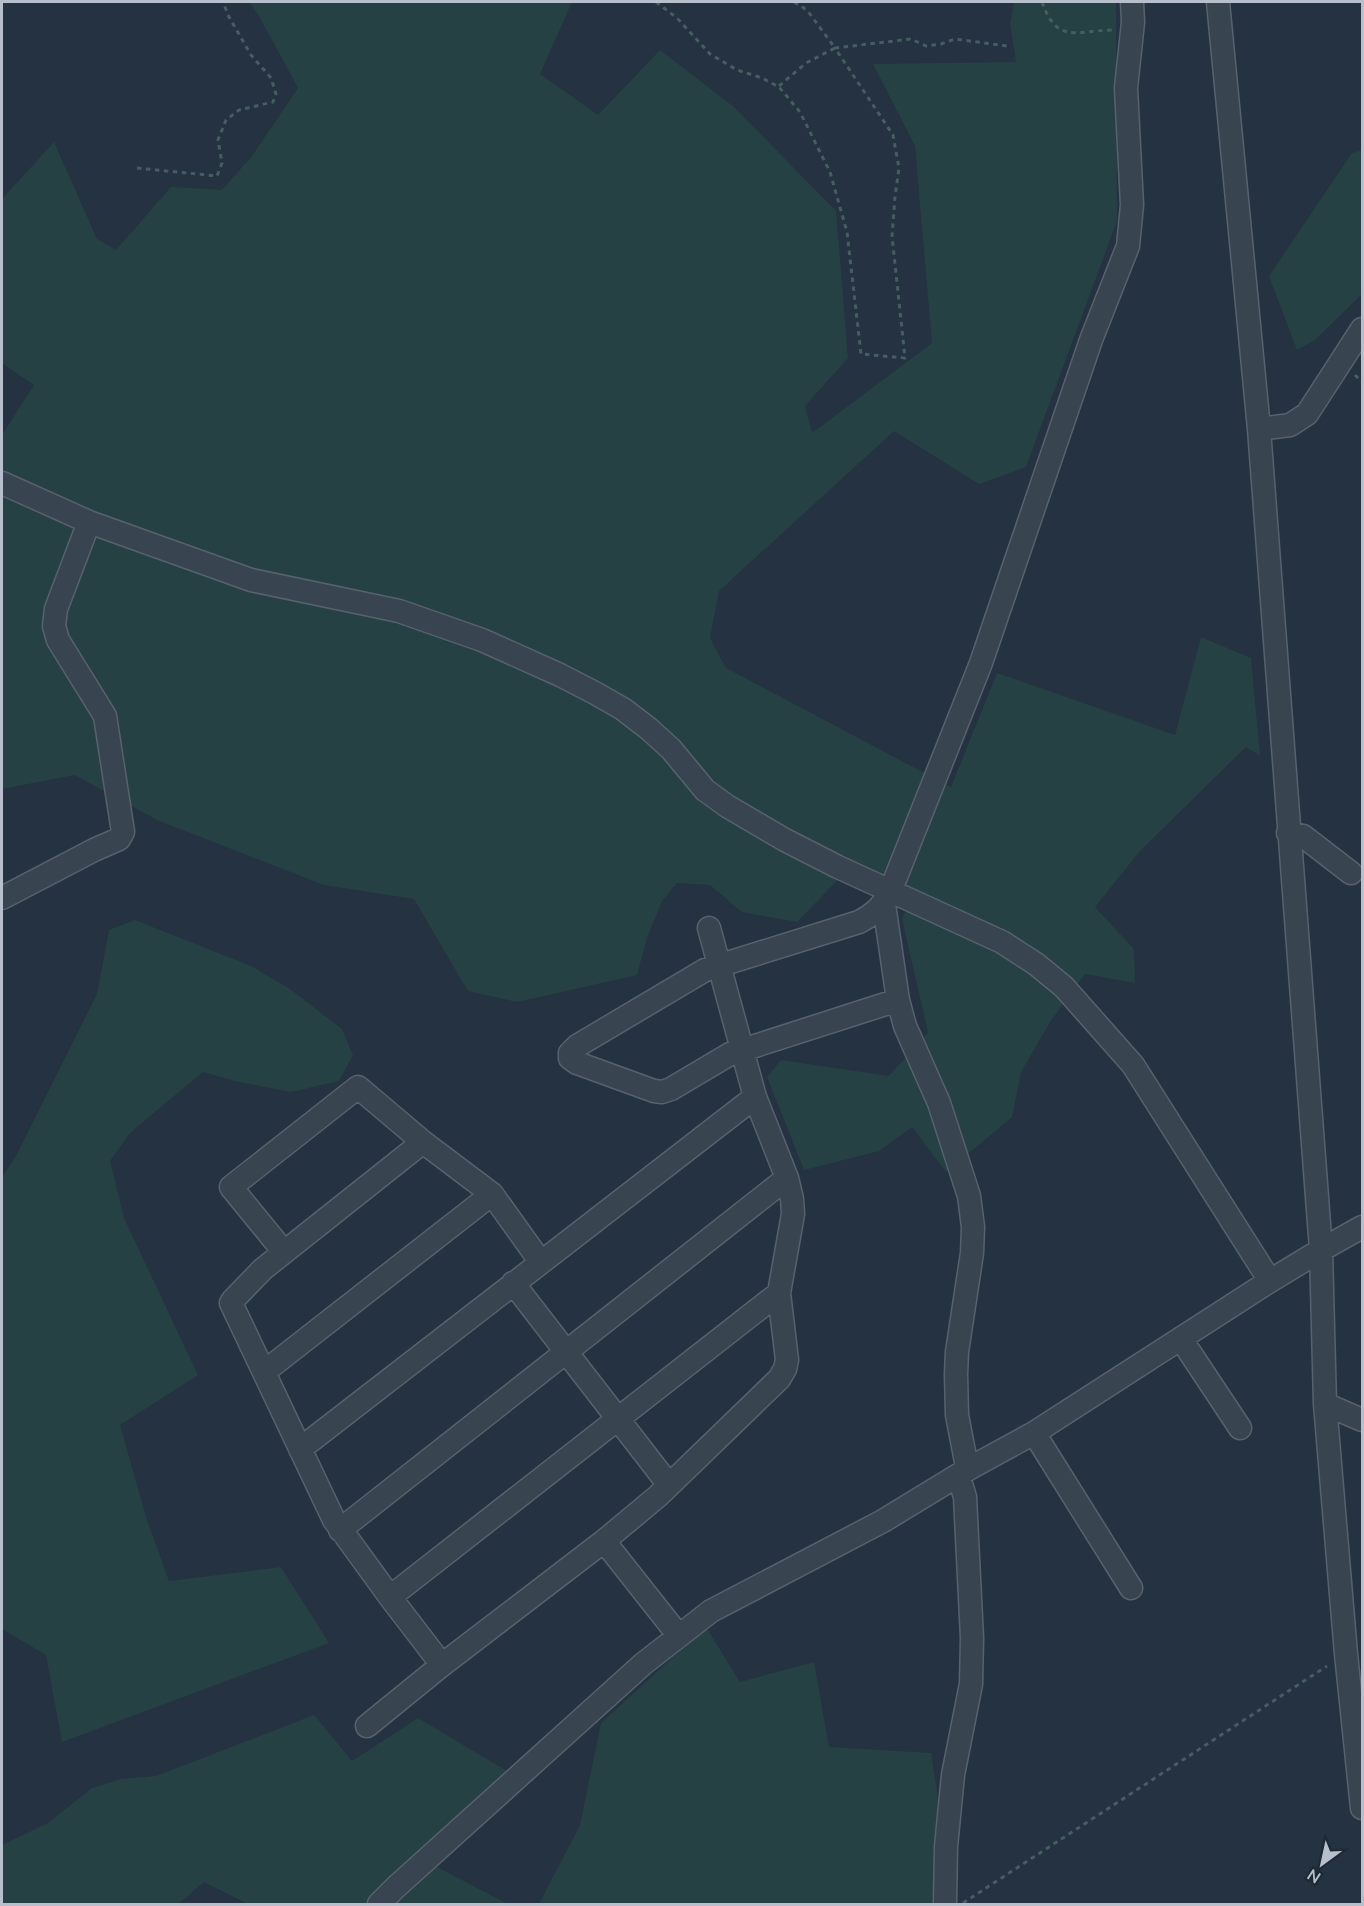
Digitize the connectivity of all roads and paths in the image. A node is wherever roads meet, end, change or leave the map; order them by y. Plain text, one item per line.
1 (223, 2) edge
2 (656, 2) edge
3 (794, 2) edge
4 (1042, 2) edge
5 (1132, 2) edge
6 (1218, 2) edge
7 (1132, 30) junction
8 (1007, 46) dead end
9 (835, 48) junction
10 (779, 87) junction
11 (137, 168) dead end
12 (1362, 329) edge
13 (1259, 429) junction
14 (2, 483) edge
15 (89, 522) junction
16 (1288, 832) junction
17 (1351, 873) dead end
18 (2, 898) edge
19 (887, 898) junction
20 (709, 928) dead end
21 (720, 965) junction
22 (898, 1000) junction
23 (741, 1052) junction
24 (755, 1097) junction
25 (423, 1142) junction
26 (787, 1178) junction
27 (492, 1194) junction
28 (1362, 1227) edge
29 (1321, 1250) junction
30 (284, 1252) junction
31 (540, 1261) junction
32 (1270, 1281) junction
33 (513, 1283) junction
34 (779, 1293) junction
35 (1181, 1339) junction
36 (566, 1352) junction
37 (264, 1371) junction
38 (1325, 1404) junction
39 (619, 1419) junction
40 (1362, 1420) edge
41 (1240, 1428) dead end
42 (1034, 1434) junction
43 (300, 1449) junction
44 (964, 1473) junction
45 (669, 1485) junction
46 (340, 1530) junction
47 (604, 1540) junction
48 (1131, 1588) dead end
49 (390, 1597) junction
50 (679, 1636) junction
51 (1346, 1654) junction
52 (442, 1665) junction
53 (367, 1726) dead end
54 (1362, 1808) edge
55 (379, 1905) edge
56 (945, 1905) edge
57 (961, 1905) edge

1 - 11 path
2 - 10 path
3 - 9 path
4 - 7 path
5 - 7 street
6 - 13 street
7 - 19 street
8 - 9 path
9 - 10 path
9 - 10 path
12 - 13 street
13 - 16 street
14 - 15 street
15 - 18 street
15 - 19 street
16 - 17 street
16 - 29 street
19 - 21 street
19 - 22 street
19 - 32 street
20 - 21 street
21 - 23 street
21 - 23 street
22 - 23 street
22 - 44 street
23 - 24 street
24 - 26 street
24 - 31 street
25 - 27 street
25 - 30 street
25 - 30 street
26 - 34 street
26 - 36 street
27 - 31 street
27 - 37 street
28 - 29 street
29 - 32 street
29 - 38 street
30 - 37 street
31 - 33 street
32 - 35 street
33 - 36 street
33 - 43 street
34 - 39 street
34 - 45 street
35 - 41 street
35 - 42 street
36 - 39 street
36 - 46 street
37 - 43 street
38 - 40 street
38 - 51 street
39 - 45 street
39 - 49 street
42 - 44 street
42 - 48 street
43 - 46 street
44 - 50 street
44 - 56 street
45 - 47 street
46 - 49 street
47 - 50 street
47 - 52 street
49 - 52 street
50 - 55 street
51 - 54 street
51 - 57 path
52 - 53 street

